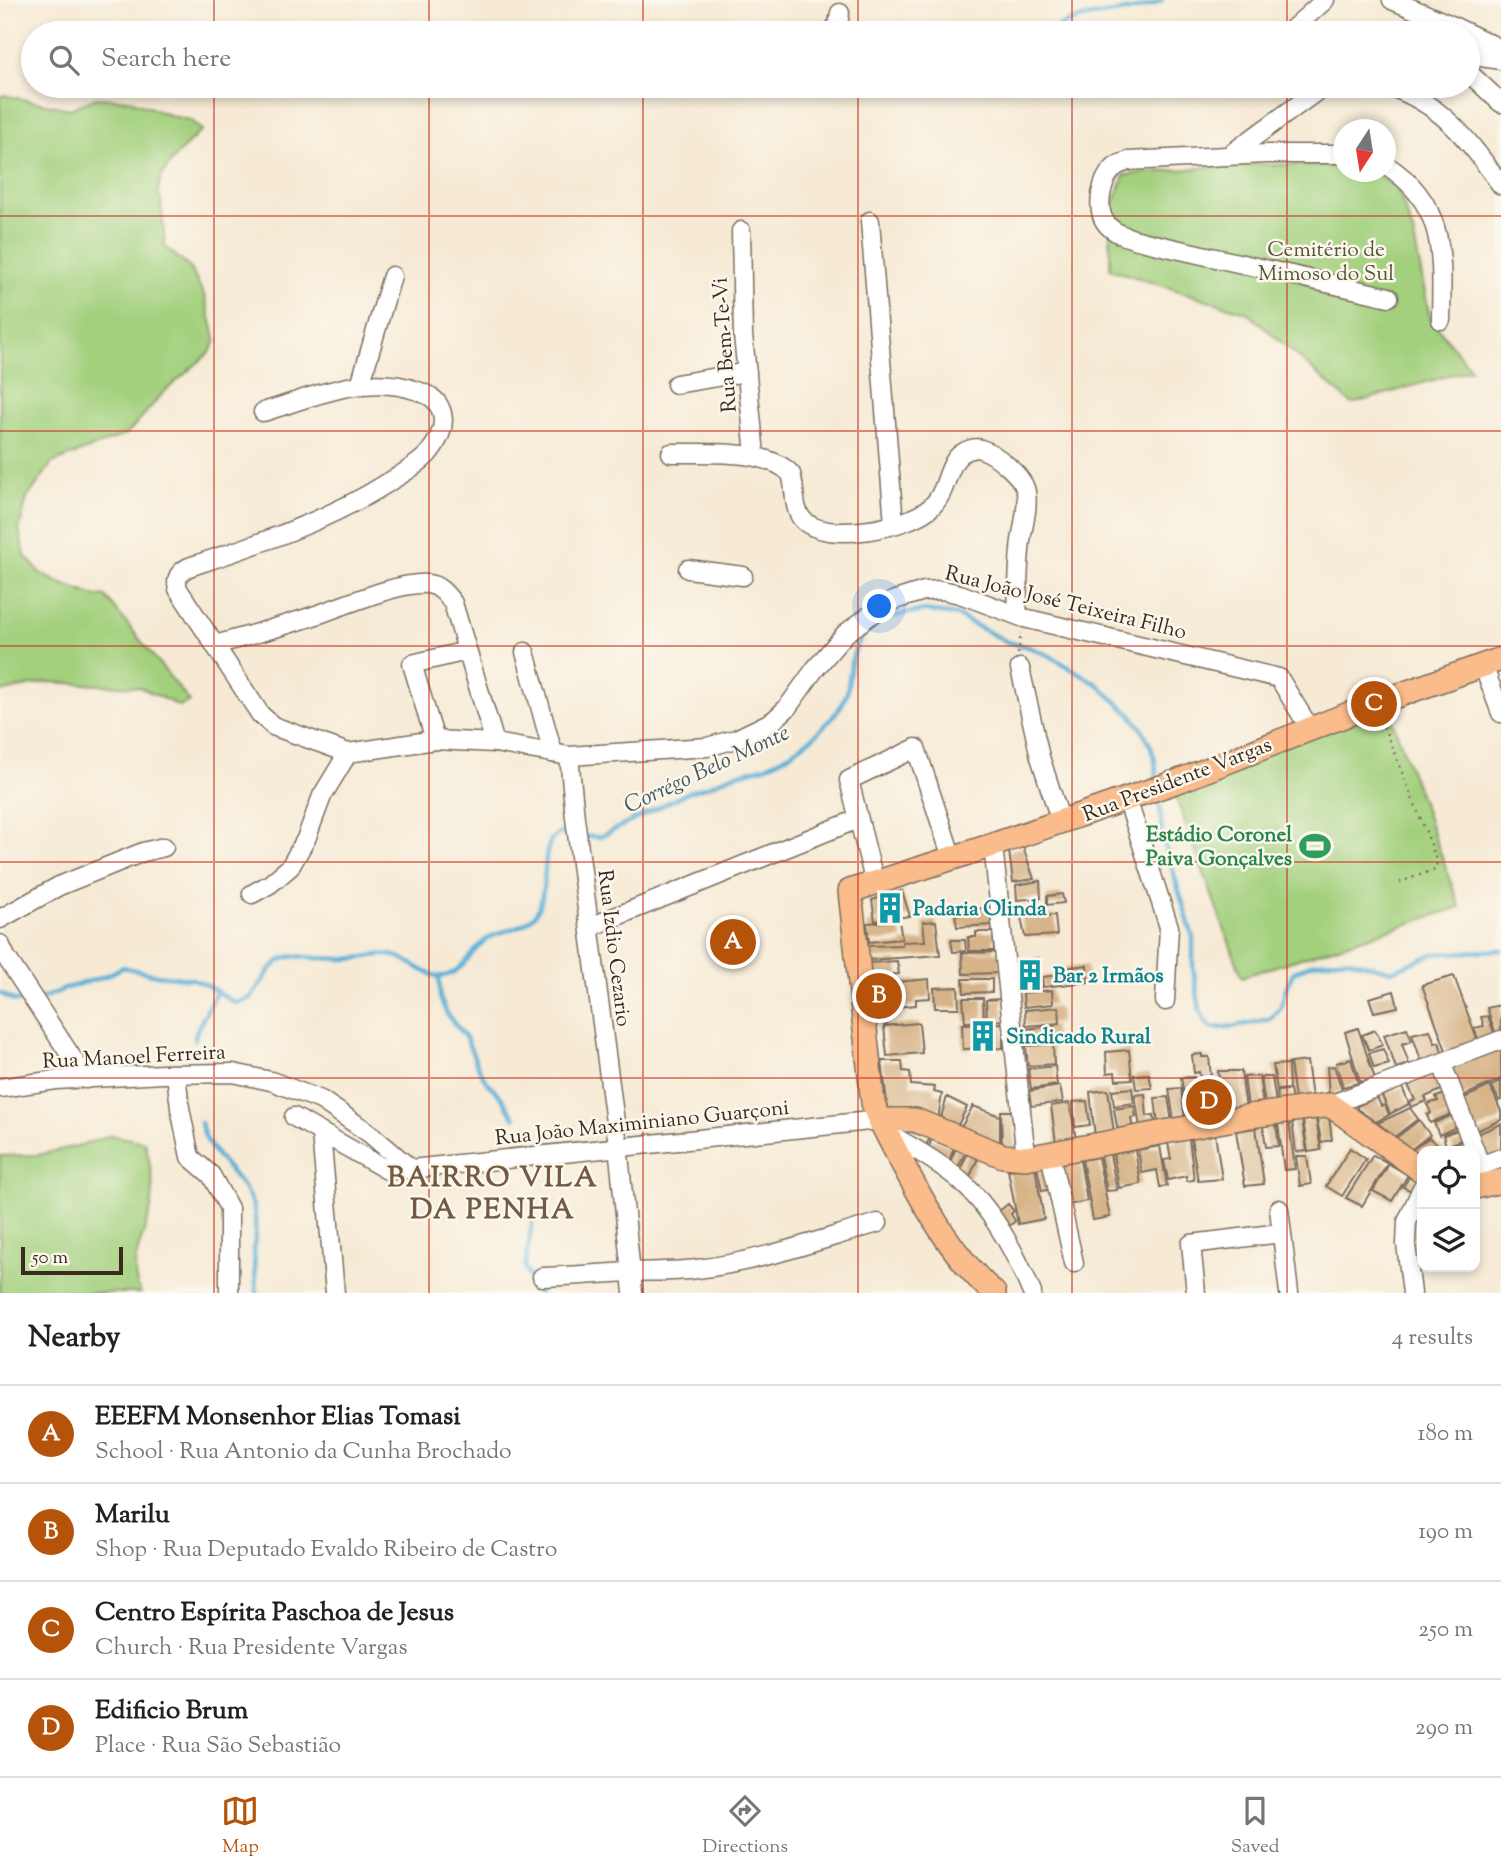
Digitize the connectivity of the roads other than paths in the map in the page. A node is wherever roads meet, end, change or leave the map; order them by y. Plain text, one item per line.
1 (1325, 0) edge
2 (1392, 0) edge
3 (840, 13) dead end
4 (839, 21) edge
5 (1301, 21) edge
6 (1442, 21) edge
7 (1480, 39) edge
8 (1501, 49) edge
9 (1480, 56) edge
10 (1501, 60) edge
11 (1480, 83) edge
12 (1308, 98) edge
13 (1416, 98) edge
14 (1501, 103) edge
15 (1333, 154) edge
16 (1228, 156) junction
17 (1396, 172) edge
18 (1501, 185) edge
19 (870, 221) dead end
20 (741, 231) dead end
21 (392, 276) dead end
22 (1389, 297) dead end
23 (1441, 320) dead end
24 (747, 372) junction
25 (676, 384) dead end
26 (360, 385) junction
27 (263, 412) dead end
28 (671, 453) dead end
29 (755, 455) junction
30 (894, 524) junction
31 (688, 569) dead end
32 (743, 576) dead end
33 (1019, 624) junction
34 (215, 645) junction
35 (467, 651) junction
36 (525, 652) dead end
37 (1019, 657) road end
38 (1492, 662) edge
39 (1501, 713) edge
40 (1310, 729) junction
41 (435, 740) junction
42 (495, 743) junction
43 (348, 753) junction
44 (561, 755) junction
45 (1126, 799) junction
46 (858, 819) junction
47 (1061, 822) junction
48 (993, 845) junction
49 (164, 847) dead end
50 (953, 858) junction
51 (875, 884) junction
52 (252, 894) dead end
53 (0, 919) edge
54 (590, 927) junction
55 (2, 952) edge
56 (1165, 1001) dead end
57 (1501, 1040) edge
58 (1442, 1064) junction
59 (176, 1074) junction
60 (86, 1079) junction
61 (0, 1087) edge
62 (1330, 1105) junction
63 (294, 1117) dead end
64 (883, 1127) junction
65 (321, 1133) junction
66 (1468, 1146) edge
67 (1050, 1154) junction
68 (1026, 1158) junction
69 (1501, 1158) edge
70 (1417, 1167) edge
71 (411, 1169) junction
72 (1480, 1172) edge
73 (1480, 1175) edge
74 (1501, 1181) edge
75 (1417, 1199) edge
76 (1279, 1209) dead end
77 (878, 1223) dead end
78 (1281, 1233) junction
79 (1074, 1263) dead end
80 (630, 1272) junction
81 (542, 1277) dead end
82 (229, 1293) edge
83 (335, 1293) edge
84 (633, 1293) edge
85 (994, 1293) edge
86 (1032, 1293) edge
87 (1196, 1293) edge
88 (1289, 1293) edge
89 (1412, 1293) edge

1 - 5 street
2 - 6 street
3 - 4 street
7 - 8 street
9 - 10 street
11 - 14 street
12 - 16 street
13 - 18 street
15 - 16 street
16 - 22 street
17 - 23 street
19 - 30 street
20 - 24 street, Rua Bem-Te-Vi
21 - 26 street
24 - 25 street
24 - 29 street, Rua Bem-Te-Vi
26 - 27 street
26 - 34 street, Rua João José Teixeira Filho
28 - 29 street
29 - 30 street
30 - 33 street
31 - 32 street
33 - 40 street, Rua João José Teixeira Filho
33 - 44 street, Rua João José Teixeira Filho
34 - 35 street
34 - 43 street, Rua João José Teixeira Filho
35 - 41 street
35 - 42 street
36 - 44 street, Rua Izdio Cezario
37 - 47 street
38 - 39 street
38 - 40 main road, Rua Presidente Vargas
40 - 45 main road, Rua Presidente Vargas
41 - 42 street, Rua João José Teixeira Filho
41 - 43 street, Rua João José Teixeira Filho
42 - 44 street, Rua João José Teixeira Filho
43 - 52 street
44 - 54 street, Rua Izdio Cezario
45 - 47 main road, Rua Presidente Vargas
45 - 56 street
46 - 50 street
46 - 51 street
46 - 54 street
47 - 48 main road, Rua Presidente Vargas
48 - 50 main road, Rua Presidente Vargas
48 - 68 street
49 - 53 street
50 - 51 main road, Rua Presidente Vargas
51 - 64 main road, Rua Presidente Vargas
54 - 80 street, Rua Izdio Cezario
55 - 60 street
57 - 58 street
58 - 62 street
58 - 66 street
59 - 60 street, Rua Manoel Ferreira
59 - 71 street, Rua Manoel Ferreira
59 - 82 street
60 - 61 street, Rua Manoel Ferreira
62 - 67 main road
62 - 70 main road
63 - 65 street, Rua João Maximiniano Guarçoni
64 - 68 main road
64 - 71 street, Rua João Maximiniano Guarçoni
64 - 85 main road
64 - 86 street
65 - 71 street, Rua João Maximiniano Guarçoni
65 - 83 street
67 - 68 main road
67 - 79 street
69 - 72 street
73 - 74 main road
75 - 89 street
76 - 78 street
77 - 80 street
78 - 87 street
78 - 88 street
80 - 81 street
80 - 84 street, Rua Izdio Cezario

